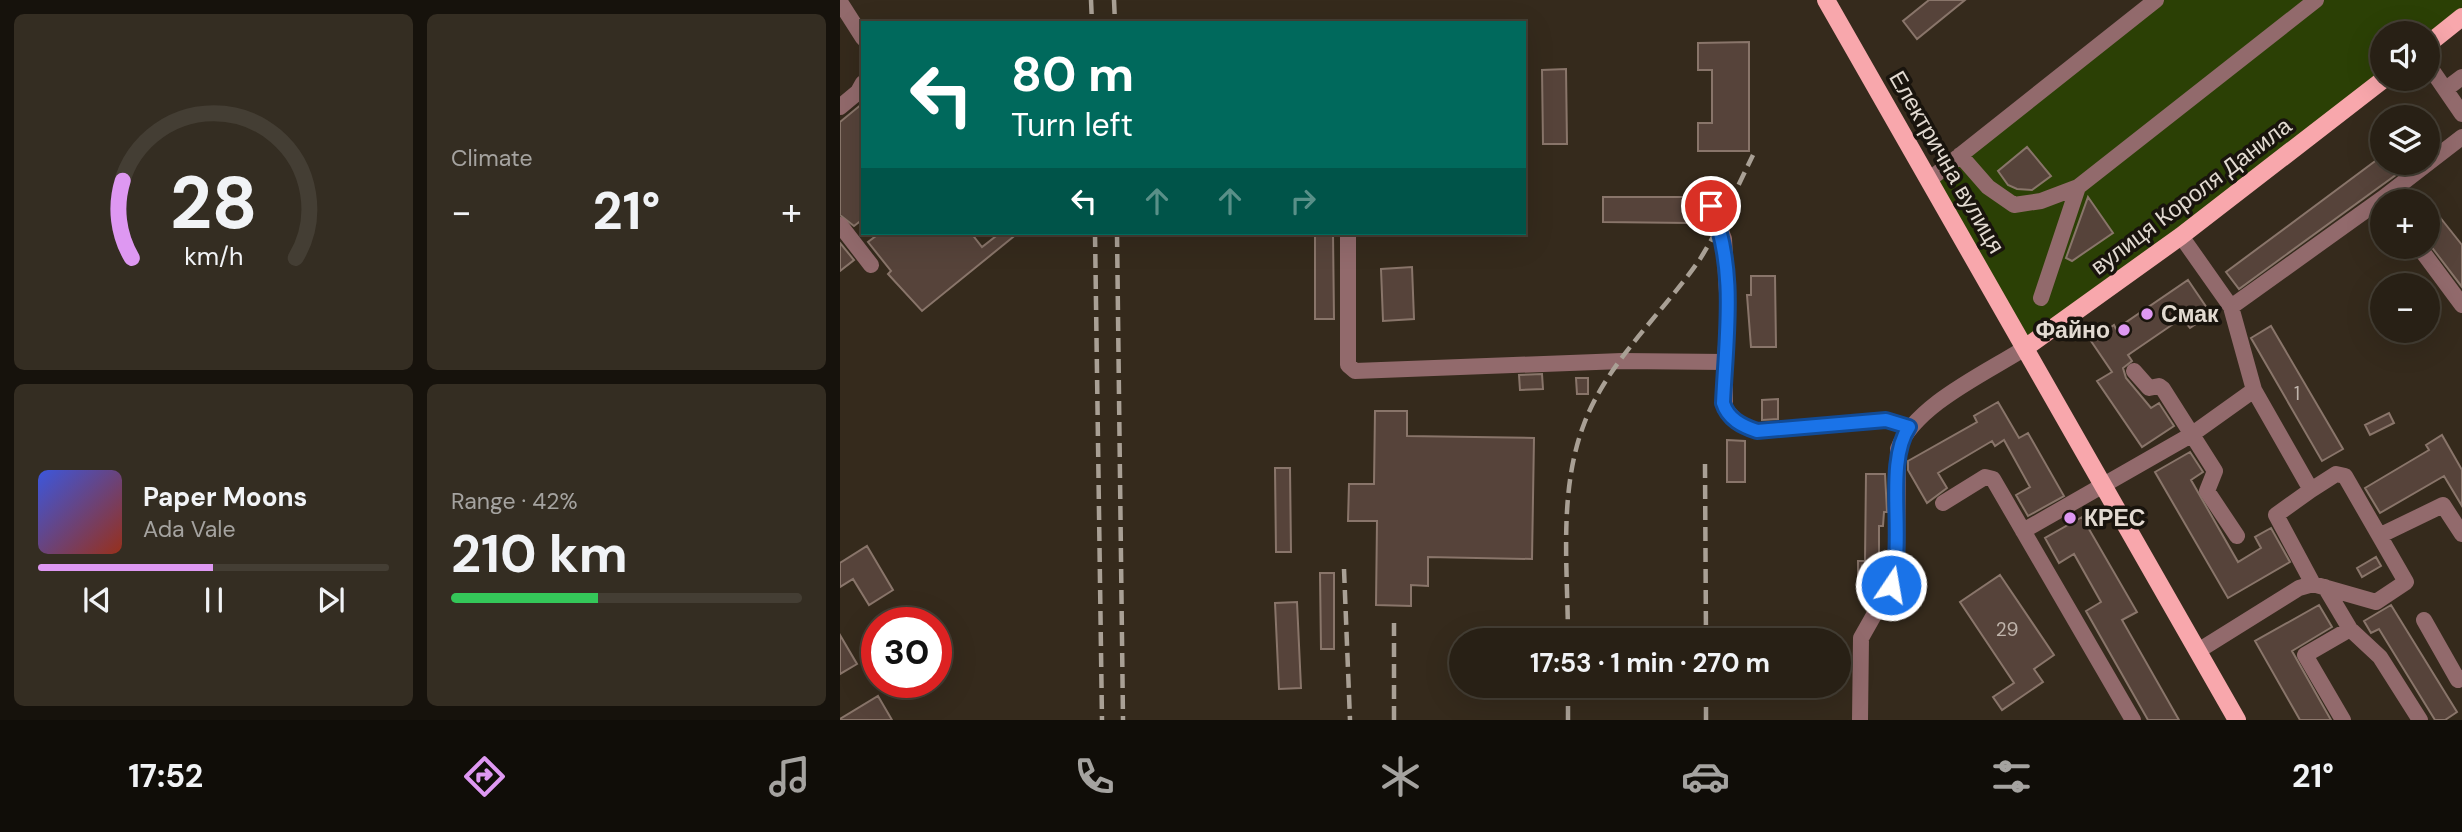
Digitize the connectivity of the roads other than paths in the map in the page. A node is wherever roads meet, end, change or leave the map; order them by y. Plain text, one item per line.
1 (1826, 0) edge
2 (2156, 0) edge
3 (2316, 0) edge
4 (840, 2) edge
5 (2462, 18) edge
6 (861, 35) edge
7 (2440, 35) edge
8 (2462, 77) edge
9 (2440, 81) edge
10 (861, 87) edge
11 (2446, 89) junction
12 (2370, 90) edge
13 (840, 107) edge
14 (2462, 114) edge
15 (2462, 137) edge
16 (1960, 155) junction
17 (1929, 180) junction
18 (1703, 185) dead end
19 (2078, 187) junction
20 (2398, 189) edge
21 (2370, 210) edge
22 (840, 225) edge
23 (1348, 235) edge
24 (2181, 236) junction
25 (2428, 259) edge
26 (871, 265) dead end
27 (2041, 298) dead end
28 (2462, 304) edge
29 (2231, 307) junction
30 (2025, 348) junction
31 (1725, 362) junction
32 (2134, 371) dead end
33 (2254, 390) junction
34 (1909, 427) junction
35 (2191, 435) junction
36 (2104, 486) junction
37 (2311, 490) junction
38 (1943, 503) dead end
39 (2022, 531) junction
40 (2462, 534) edge
41 (2382, 535) junction
42 (2237, 536) dead end
43 (2319, 586) junction
44 (2424, 620) dead end
45 (2350, 629) junction
46 (2198, 651) junction
47 (2461, 681) edge
48 (1860, 720) edge
49 (2133, 720) edge
50 (2237, 720) edge
51 (2343, 720) edge
52 (2420, 720) edge

1 - 17 main road, Електрична вулиця
2 - 16 street
3 - 19 street
4 - 6 street
5 - 7 main road
8 - 11 street
9 - 11 street
10 - 13 street
11 - 14 street
12 - 24 main road, вулиця Короля Данила
15 - 20 street
16 - 17 street
16 - 19 street
17 - 30 main road, Електрична вулиця
18 - 31 street
19 - 27 street
21 - 29 street
22 - 26 street
23 - 31 street
24 - 29 street
24 - 30 main road, вулиця Короля Данила
25 - 28 street
29 - 33 street
30 - 34 street
30 - 36 main road, Електрична вулиця
31 - 34 street
32 - 35 street
33 - 35 street
33 - 37 street
34 - 48 street
35 - 36 street
35 - 42 street
36 - 39 street
36 - 46 main road, Електрична вулиця
37 - 41 street
37 - 43 street
38 - 39 street
39 - 49 street
40 - 41 street
41 - 43 street
43 - 45 street
43 - 46 street
44 - 47 street
45 - 51 street
45 - 52 street
46 - 50 main road, Електрична вулиця

